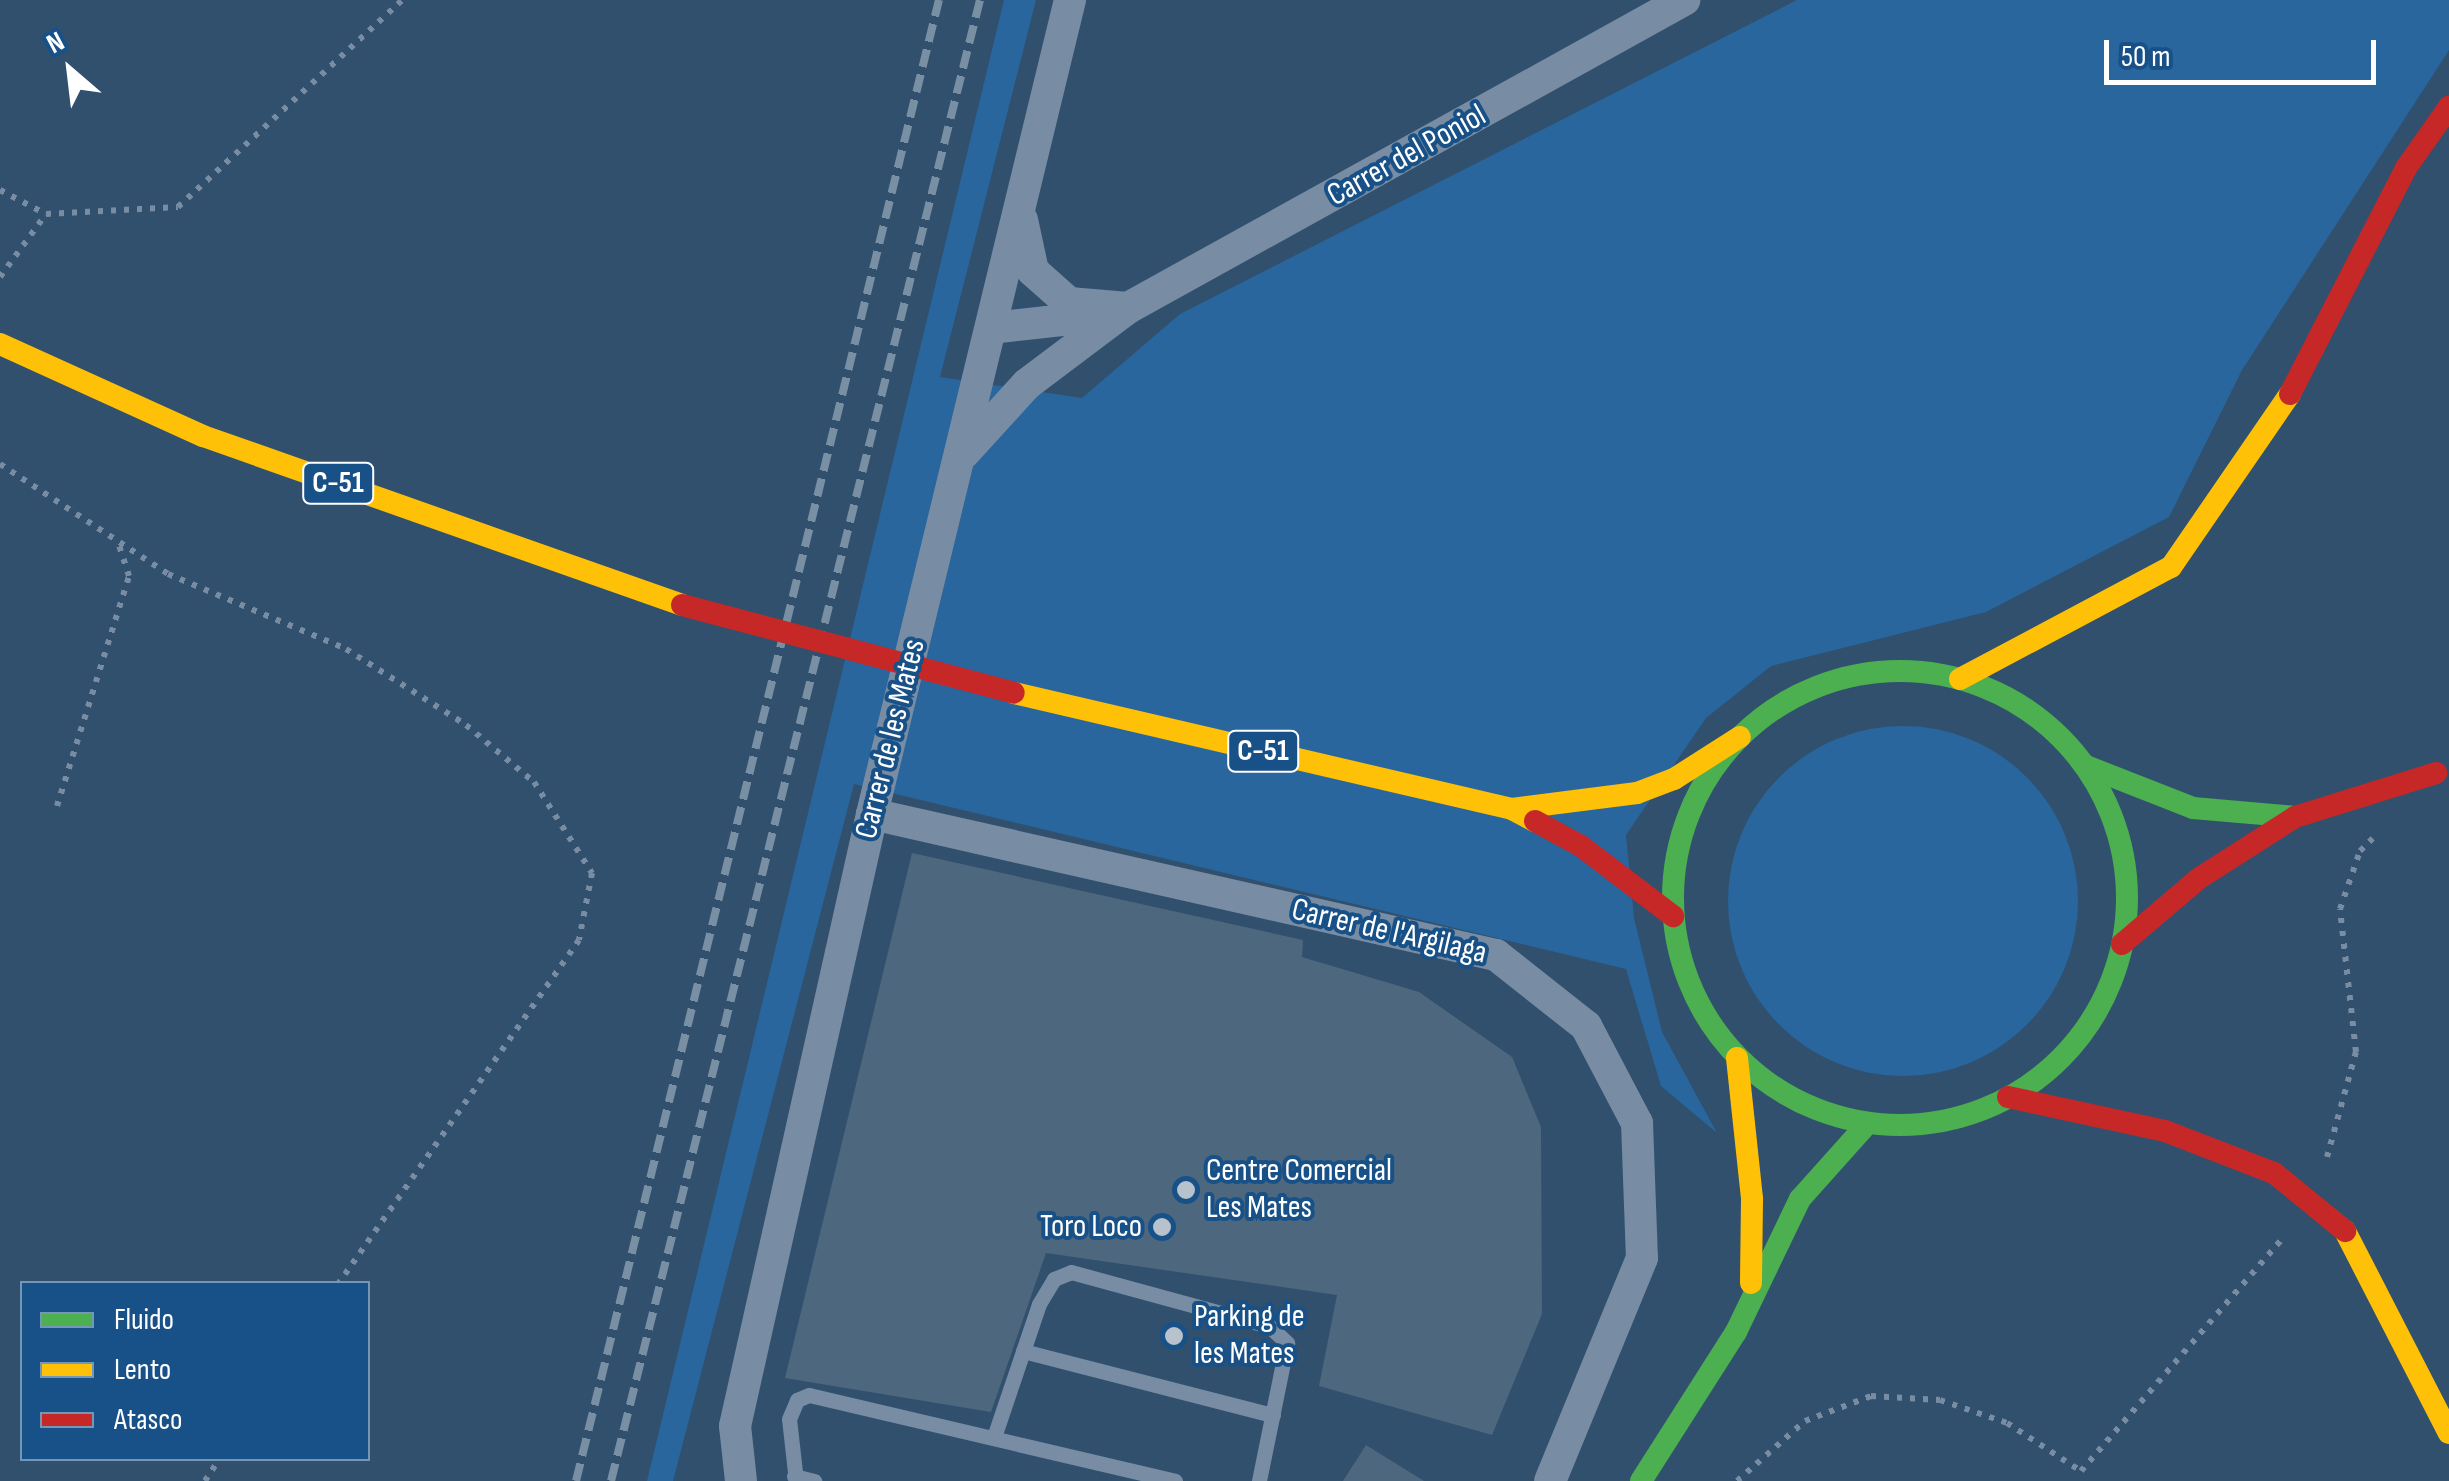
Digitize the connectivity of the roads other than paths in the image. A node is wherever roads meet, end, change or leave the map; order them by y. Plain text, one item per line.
1 (1070, 0) edge
2 (1684, 0) edge
3 (2449, 108) edge
4 (1024, 184) junction
5 (1128, 308) junction
6 (991, 328) junction
7 (0, 344) edge
8 (963, 453) junction
9 (1960, 679) junction
10 (1740, 738) junction
11 (2086, 766) junction
12 (2436, 773) dead end
13 (1512, 809) junction
14 (872, 814) junction
15 (2295, 817) junction
16 (1673, 916) junction
17 (2122, 944) junction
18 (1737, 1058) junction
19 (2008, 1097) junction
20 (1868, 1122) junction
21 (1751, 1290) junction
22 (1023, 1351) junction
23 (1273, 1415) junction
24 (2449, 1433) edge
25 (994, 1438) junction
26 (795, 1478) edge
27 (741, 1481) edge
28 (814, 1481) edge
29 (1175, 1481) edge
30 (1259, 1481) edge
31 (1550, 1481) edge
32 (1641, 1481) edge

1 - 4 street, Carrer de les Mates
2 - 5 street, Carrer del Poniol
3 - 9 main road
4 - 5 street
4 - 6 street, Carrer de les Mates
5 - 6 street, Carrer del Poniol
5 - 8 street, Carrer del Poniol
6 - 8 street, Carrer de les Mates
7 - 13 main road, C-51, bridge
8 - 14 street, Carrer de les Mates
9 - 10 main road
9 - 11 main road
10 - 13 main road, C-51
10 - 16 main road
11 - 15 main road
11 - 17 main road
12 - 15 main road
13 - 16 main road, C-51
14 - 27 street, Carrer de les Mates
14 - 31 street, Carrer de l'Argilaga
15 - 17 main road
16 - 18 main road
17 - 19 main road
18 - 20 main road
18 - 21 main road
19 - 20 main road
19 - 24 main road, bridge
20 - 21 main road
21 - 32 main road
22 - 23 lane
22 - 23 lane
22 - 25 lane
23 - 30 lane
25 - 26 lane
25 - 29 lane
26 - 28 lane

